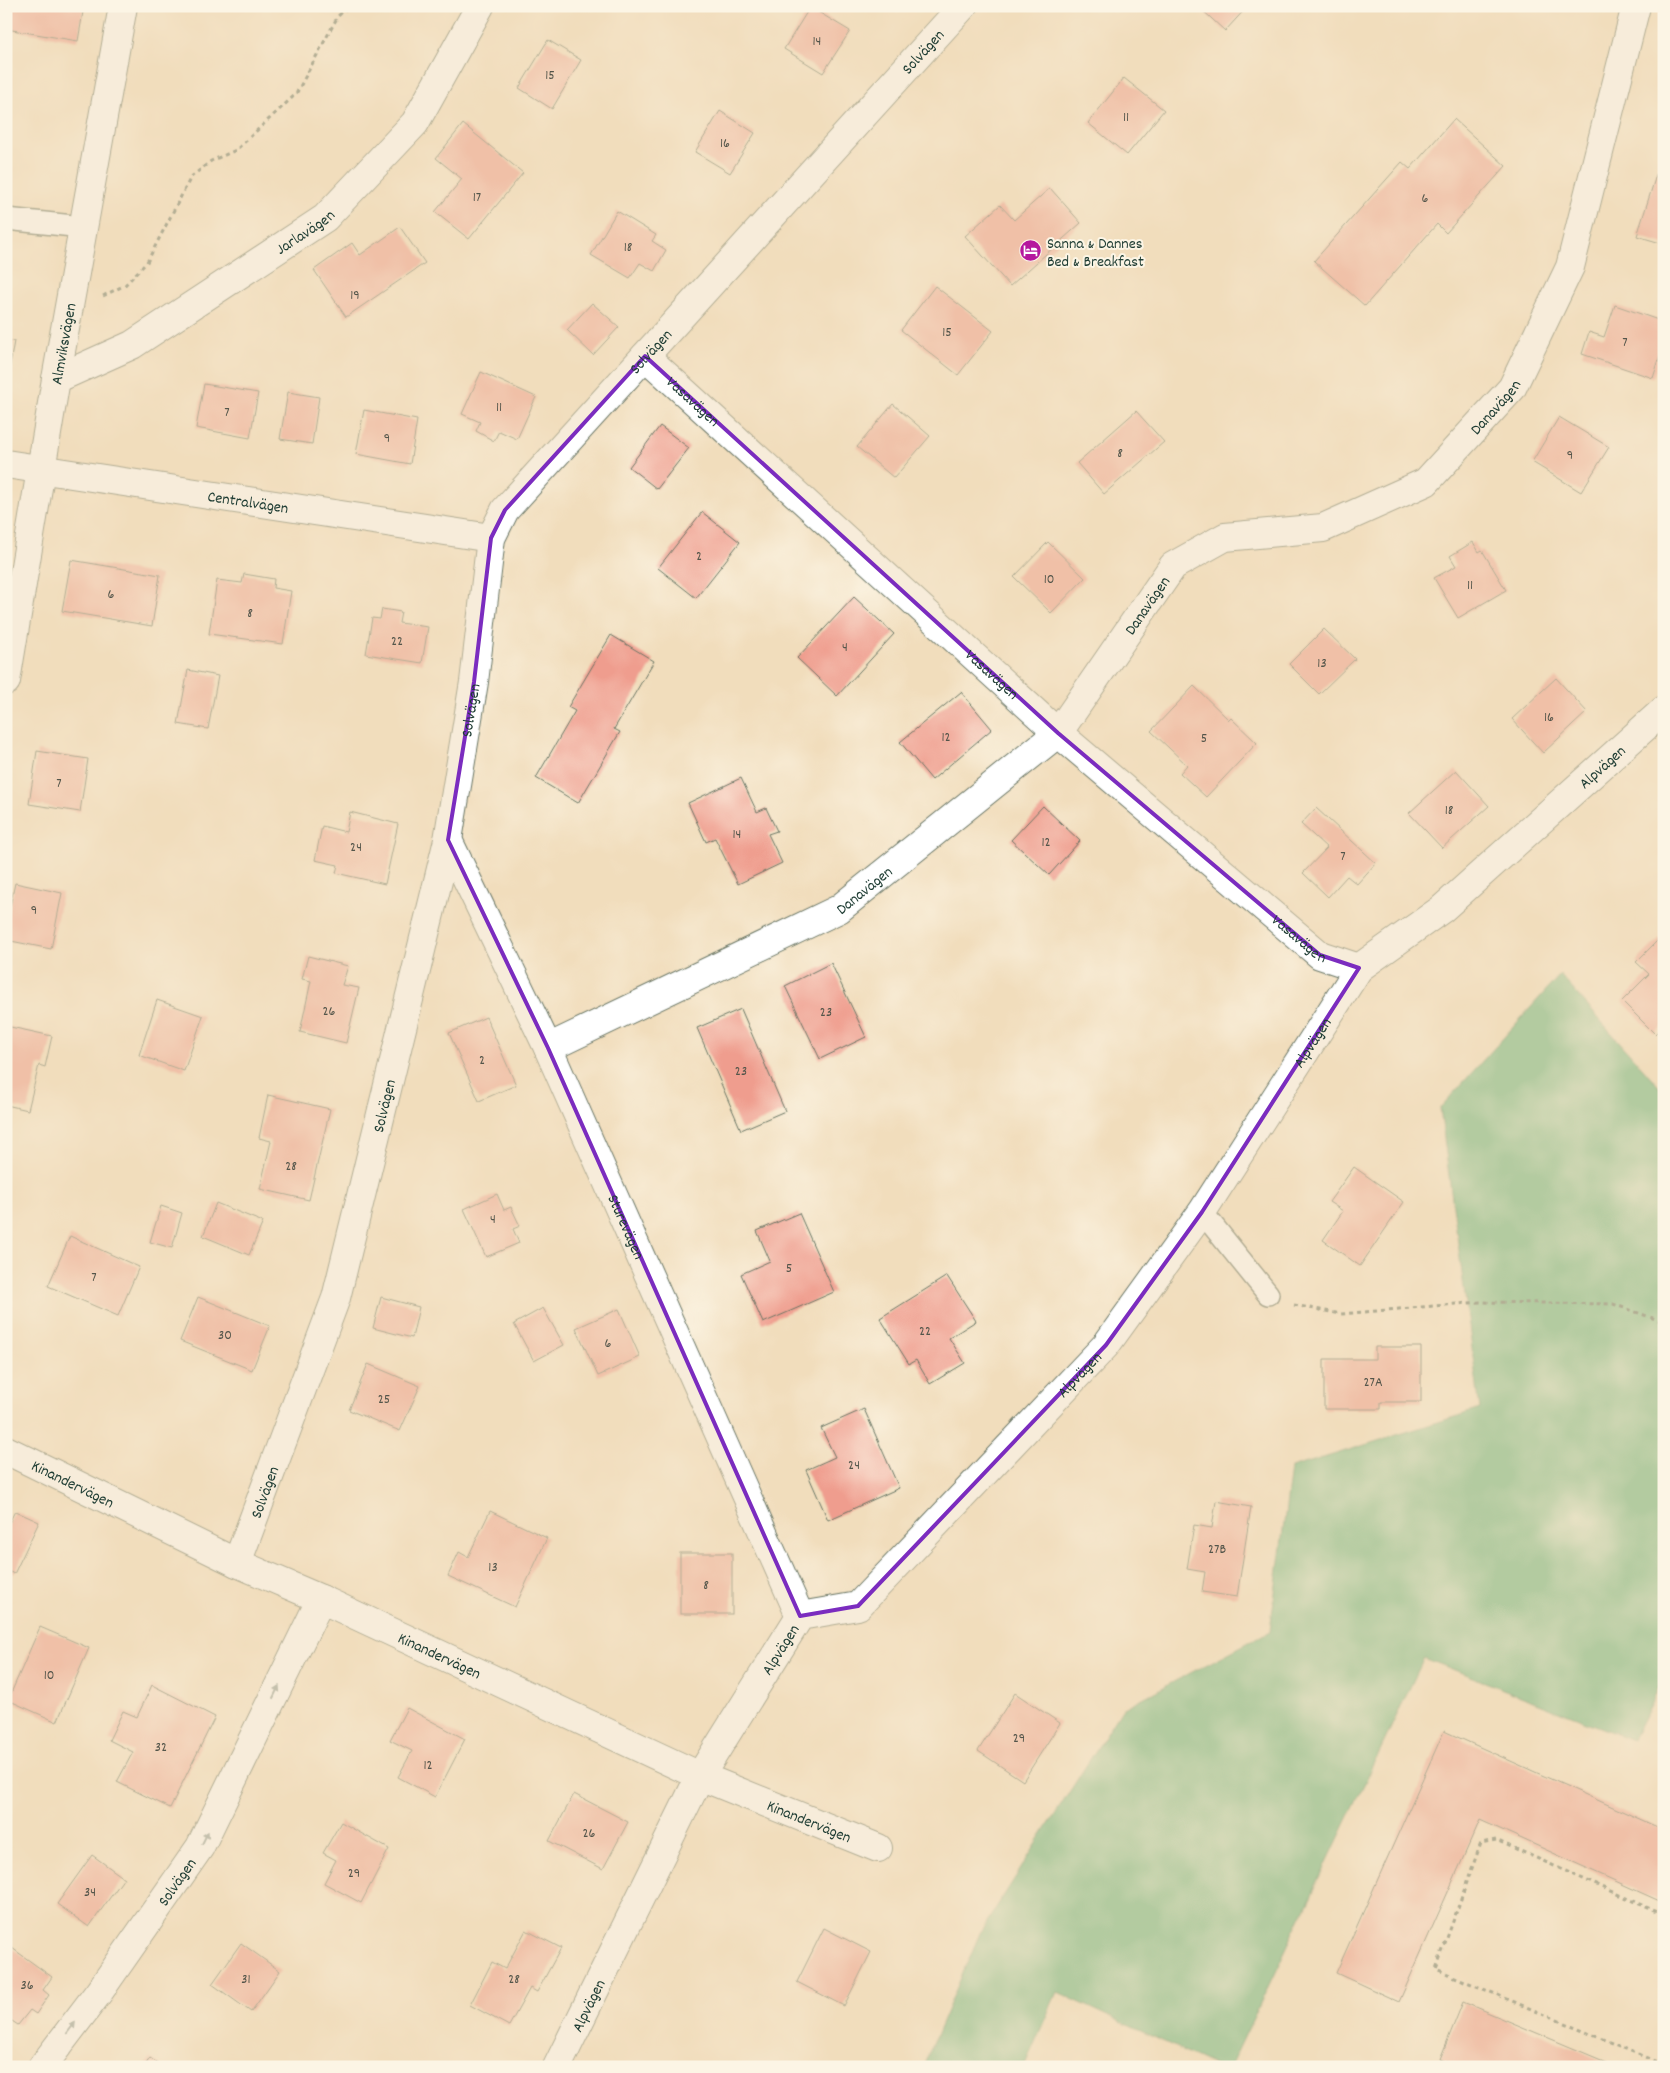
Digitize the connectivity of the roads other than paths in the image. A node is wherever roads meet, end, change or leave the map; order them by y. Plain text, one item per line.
1 (123, 6) edge
2 (480, 6) edge
3 (963, 6) edge
4 (1636, 6) edge
5 (6, 220) edge
6 (83, 227) junction
7 (645, 356) junction
8 (56, 379) junction
9 (6, 464) edge
10 (41, 469) junction
11 (491, 538) junction
12 (6, 681) edge
13 (1664, 710) edge
14 (1058, 733) junction
15 (448, 840) junction
16 (1359, 968) junction
17 (548, 1048) junction
18 (1202, 1212) junction
19 (1268, 1294) road end
20 (6, 1450) edge
21 (237, 1562) junction
22 (321, 1600) junction
23 (800, 1616) junction
24 (700, 1776) junction
25 (878, 1848) dead end
26 (42, 2067) edge
27 (557, 2067) edge

1 - 6 street, Almviksvägen
2 - 8 street, Jarlavägen
3 - 7 street, Solvägen
4 - 14 street, Danavägen
5 - 6 lane
6 - 8 street, Almviksvägen
7 - 11 street, Solvägen
7 - 14 street, Vasavägen
8 - 10 street, Almviksvägen
9 - 10 street, Centralvägen
10 - 11 street, Centralvägen
10 - 12 street, Almviksvägen
11 - 15 street, Solvägen
13 - 16 street, Alpvägen
14 - 16 street, Vasavägen
14 - 17 street, Danavägen
15 - 17 street, Sturevägen
15 - 21 street, Solvägen
16 - 18 street, Alpvägen
17 - 23 street, Sturevägen
18 - 19 lane
18 - 23 street, Alpvägen
20 - 21 street, Kinandervägen
21 - 22 street, Kinandervägen
22 - 24 street, Kinandervägen
26 -> 22 street, Solvägen
23 - 24 street, Alpvägen
24 - 25 street, Kinandervägen
24 - 27 street, Alpvägen

